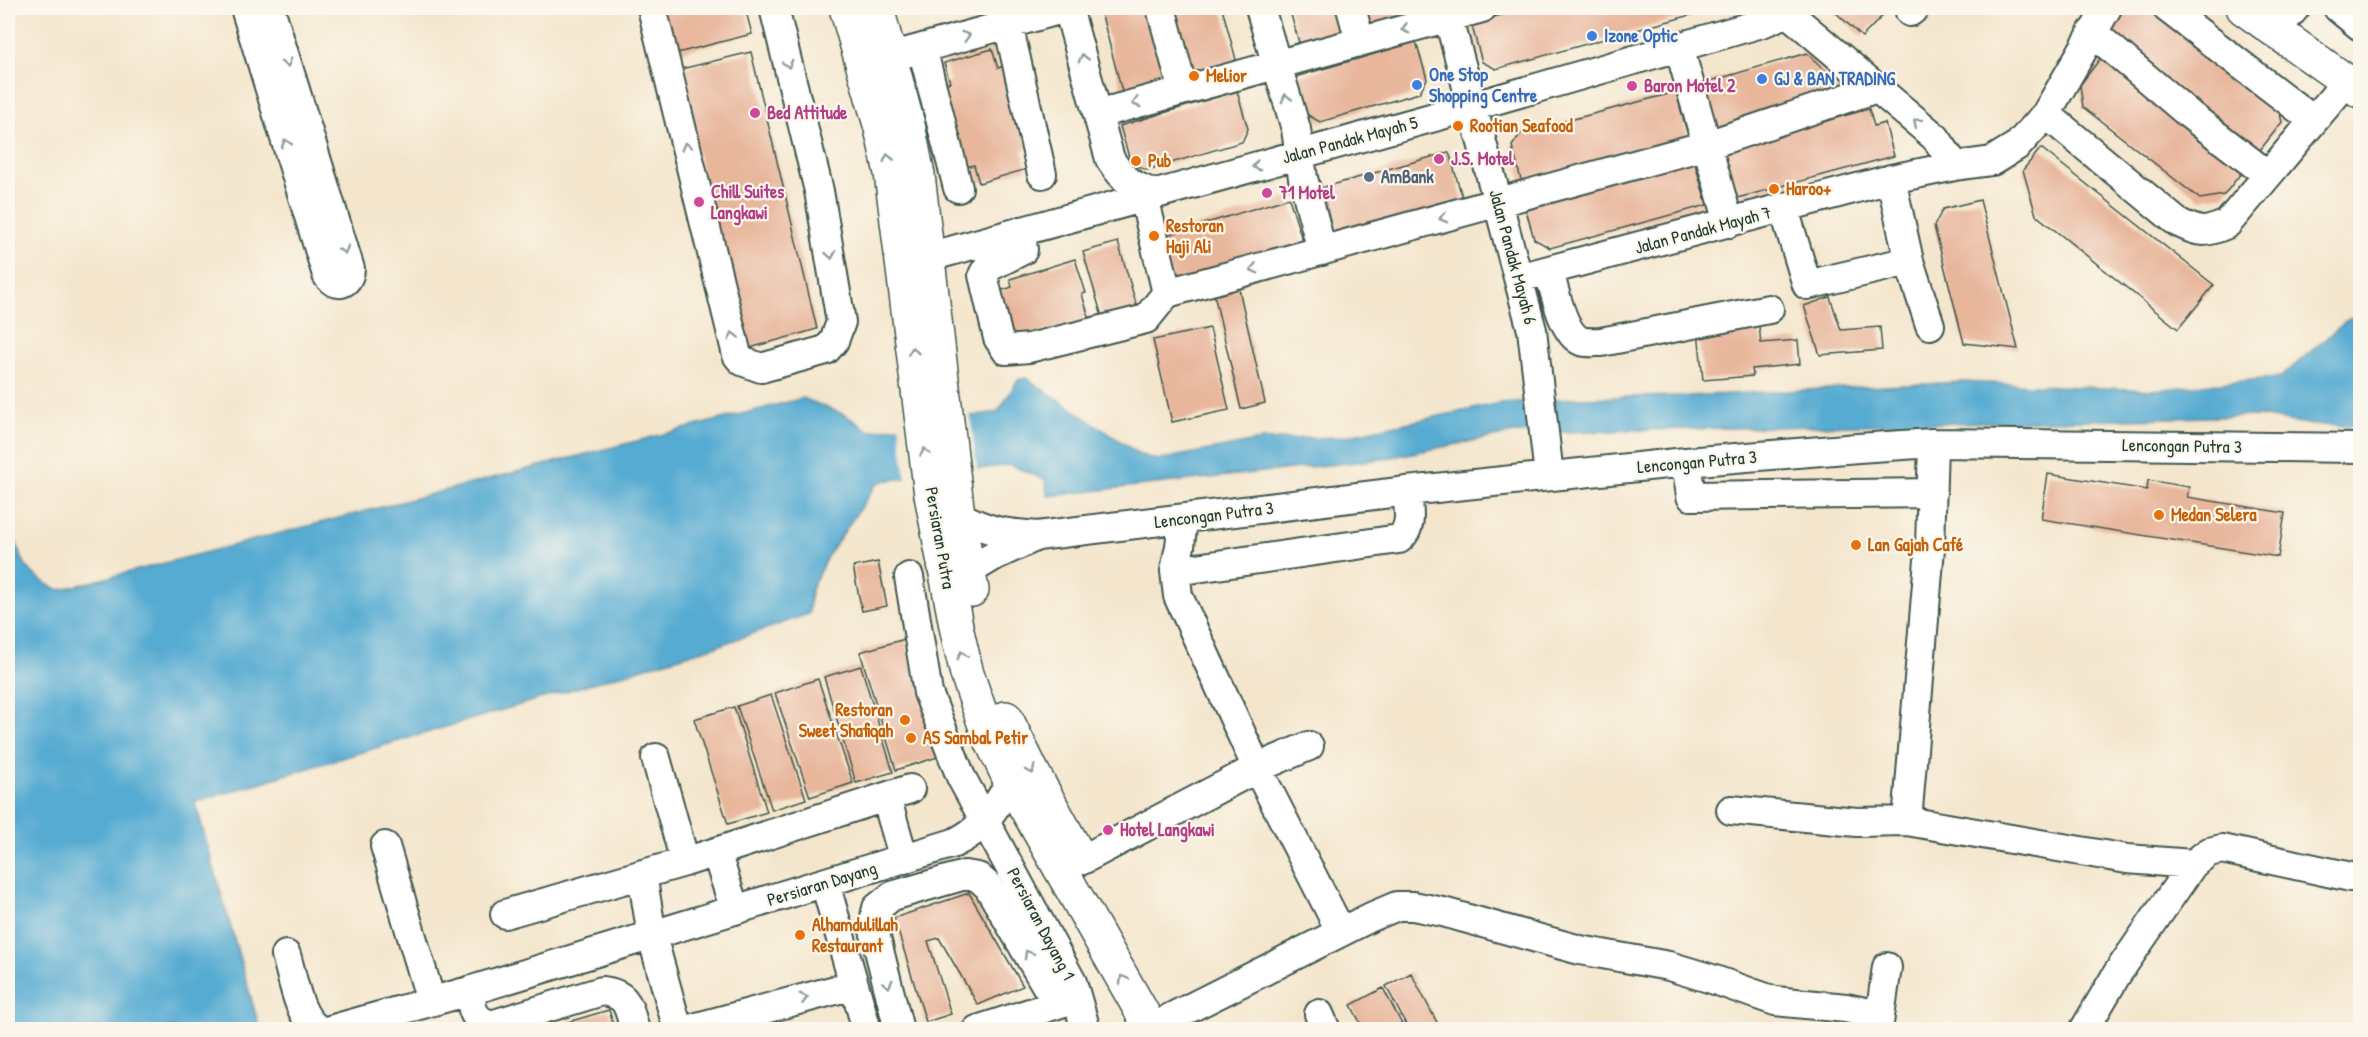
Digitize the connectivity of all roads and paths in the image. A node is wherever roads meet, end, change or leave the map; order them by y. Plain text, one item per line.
1 (245, 8) edge
2 (270, 8) edge
3 (652, 8) edge
4 (774, 8) edge
5 (846, 8) edge
6 (877, 8) edge
7 (1067, 8) edge
8 (1161, 8) edge
9 (1260, 8) edge
10 (1351, 8) edge
11 (1482, 8) edge
12 (1785, 8) edge
13 (2107, 8) edge
14 (2167, 8) edge
15 (2243, 8) edge
16 (2338, 8) edge
17 (1448, 12) edge
18 (2285, 19) edge
19 (1008, 24) junction
20 (2361, 26) edge
21 (2092, 32) junction
22 (1360, 41) junction
23 (1679, 47) junction
24 (922, 48) junction
25 (890, 57) junction
26 (1277, 64) junction
27 (2356, 87) edge
28 (1877, 88) junction
29 (1183, 90) junction
30 (1474, 106) junction
31 (1098, 114) junction
32 (2046, 114) junction
33 (2313, 120) junction
34 (1707, 145) junction
35 (1299, 154) junction
36 (1110, 159) junction
37 (1955, 166) junction
38 (1042, 174) dead end
39 (2268, 175) junction
40 (1890, 179) junction
41 (958, 188) dead end
42 (1149, 196) junction
43 (1499, 203) junction
44 (1784, 209) junction
45 (1082, 215) junction
46 (1729, 223) junction
47 (1021, 231) junction
48 (1322, 251) junction
49 (929, 257) junction
50 (1909, 261) junction
51 (1549, 271) junction
52 (1519, 278) junction
53 (1167, 293) junction
54 (1769, 309) dead end
55 (1930, 325) dead end
56 (932, 408) junction
57 (1933, 444) junction
58 (2361, 448) edge
59 (1686, 462) junction
60 (1550, 475) junction
61 (1407, 491) junction
62 (1932, 493) junction
63 (948, 501) junction
64 (1183, 519) junction
65 (1037, 536) junction
66 (969, 571) junction
67 (1175, 571) junction
68 (909, 577) dead end
69 (1309, 746) dead end
70 (656, 758) dead end
71 (1257, 768) junction
72 (1011, 782) junction
73 (1731, 810) dead end
74 (986, 821) junction
75 (1907, 821) junction
76 (385, 846) dead end
77 (716, 852) junction
78 (909, 857) junction
79 (1082, 860) junction
80 (685, 862) junction
81 (2193, 864) junction
82 (642, 874) junction
83 (2351, 877) dead end
84 (825, 883) junction
85 (925, 886) junction
86 (735, 910) junction
87 (505, 914) dead end
88 (1341, 932) junction
89 (652, 936) junction
90 (286, 955) dead end
91 (1887, 967) dead end
92 (854, 985) junction
93 (469, 991) junction
94 (431, 1001) junction
95 (1067, 1001) junction
96 (765, 1019) edge
97 (1879, 1022) edge
98 (1166, 1026) edge
99 (320, 1029) edge
100 (330, 1029) edge
101 (635, 1029) edge
102 (678, 1029) edge
103 (686, 1029) edge
104 (867, 1029) edge
105 (899, 1029) edge
106 (979, 1029) edge
107 (1086, 1029) edge
108 (2084, 1029) edge

2 -> 1 street
4 -> 3 street
56 -> 5 main road, Persiaran Putra
6 - 25 main road, Persiaran Putra
7 - 19 street
31 -> 7 street
8 - 29 street
9 - 26 street
10 - 22 street
11 - 17 street
12 - 23 street, Jalan Pandak Mayah 5
12 - 28 street
13 - 21 street, Jalan Pandak Mayah 7
14 - 33 street
15 - 18 main road
16 - 20 street
17 -> 22 street
17 - 30 street, Jalan Pandak Mayah 6
18 - 27 main road
24 -> 19 street
19 - 38 street
21 - 32 street, Jalan Pandak Mayah 7
21 - 39 street
22 - 26 street
23 - 30 street, Jalan Pandak Mayah 5
23 - 34 street
24 - 25 street
24 - 41 street
25 - 49 main road, Persiaran Putra
26 - 29 street
35 -> 26 street
27 - 33 street
28 - 34 street
37 -> 28 street
29 -> 31 street
30 - 35 street, Jalan Pandak Mayah 5
30 - 43 street, Jalan Pandak Mayah 6
31 - 36 street
32 - 37 street, Jalan Pandak Mayah 7
32 - 39 street
33 - 39 street
34 - 43 street
34 - 46 street
35 -> 42 street, Jalan Pandak Mayah 5
35 - 48 street
36 - 42 street
36 - 45 street
37 - 40 street, Jalan Pandak Mayah 7
40 - 44 street, Jalan Pandak Mayah 7
40 - 50 street
42 - 45 street, Jalan Pandak Mayah 5
42 - 53 street
43 -> 48 street
43 - 52 street, Jalan Pandak Mayah 6
44 - 46 street, Jalan Pandak Mayah 7
44 - 50 street
45 - 47 street, Jalan Pandak Mayah 5
46 - 51 street, Jalan Pandak Mayah 7
47 - 49 street, Jalan Pandak Mayah 5
47 - 53 street
48 -> 53 street
49 - 56 main road, Persiaran Putra
50 - 55 street
51 - 52 street, Jalan Pandak Mayah 7
51 - 54 street
52 - 60 street, Jalan Pandak Mayah 6
56 - 63 main road, Persiaran Putra
57 - 58 street, Lencongan Putra 3
57 - 59 street, Lencongan Putra 3
57 - 62 street
59 - 60 street, Lencongan Putra 3
59 - 62 street
60 - 61 street, Lencongan Putra 3
61 - 64 street, Lencongan Putra 3
61 - 67 street
62 - 75 street
63 - 65 street
63 - 66 main road, Persiaran Putra
72 -> 63 main road, Persiaran Putra
64 - 65 street, Lencongan Putra 3
64 - 67 street
65 - 66 street
66 -> 79 main road, Persiaran Putra
67 - 71 street
68 - 74 street, Persiaran Dayang 1
69 - 71 street
70 - 80 street
71 - 79 street
71 - 88 street
72 - 74 street
98 -> 72 main road, Persiaran Putra
73 - 75 street
74 - 78 street, Persiaran Dayang
74 - 95 street, Persiaran Dayang 1
75 - 81 street
76 - 94 street
77 - 78 street
77 - 80 street
77 - 86 street
78 - 84 street, Persiaran Dayang
78 - 85 street
79 - 98 main road, Persiaran Putra
80 - 82 street
81 - 83 street
81 - 108 street
82 - 87 street
82 - 89 street
84 - 86 street, Persiaran Dayang
84 - 92 street
95 -> 85 street
85 -> 105 street
86 - 89 street, Persiaran Dayang
88 - 97 street
88 - 98 street
89 - 93 street, Persiaran Dayang
89 - 102 street
90 - 99 street
91 - 97 street
96 -> 92 street
92 - 104 street
93 - 94 street, Persiaran Dayang
93 - 101 street
94 - 100 street, Persiaran Dayang
95 - 106 street
95 - 107 street, Persiaran Dayang 1
96 - 103 street

